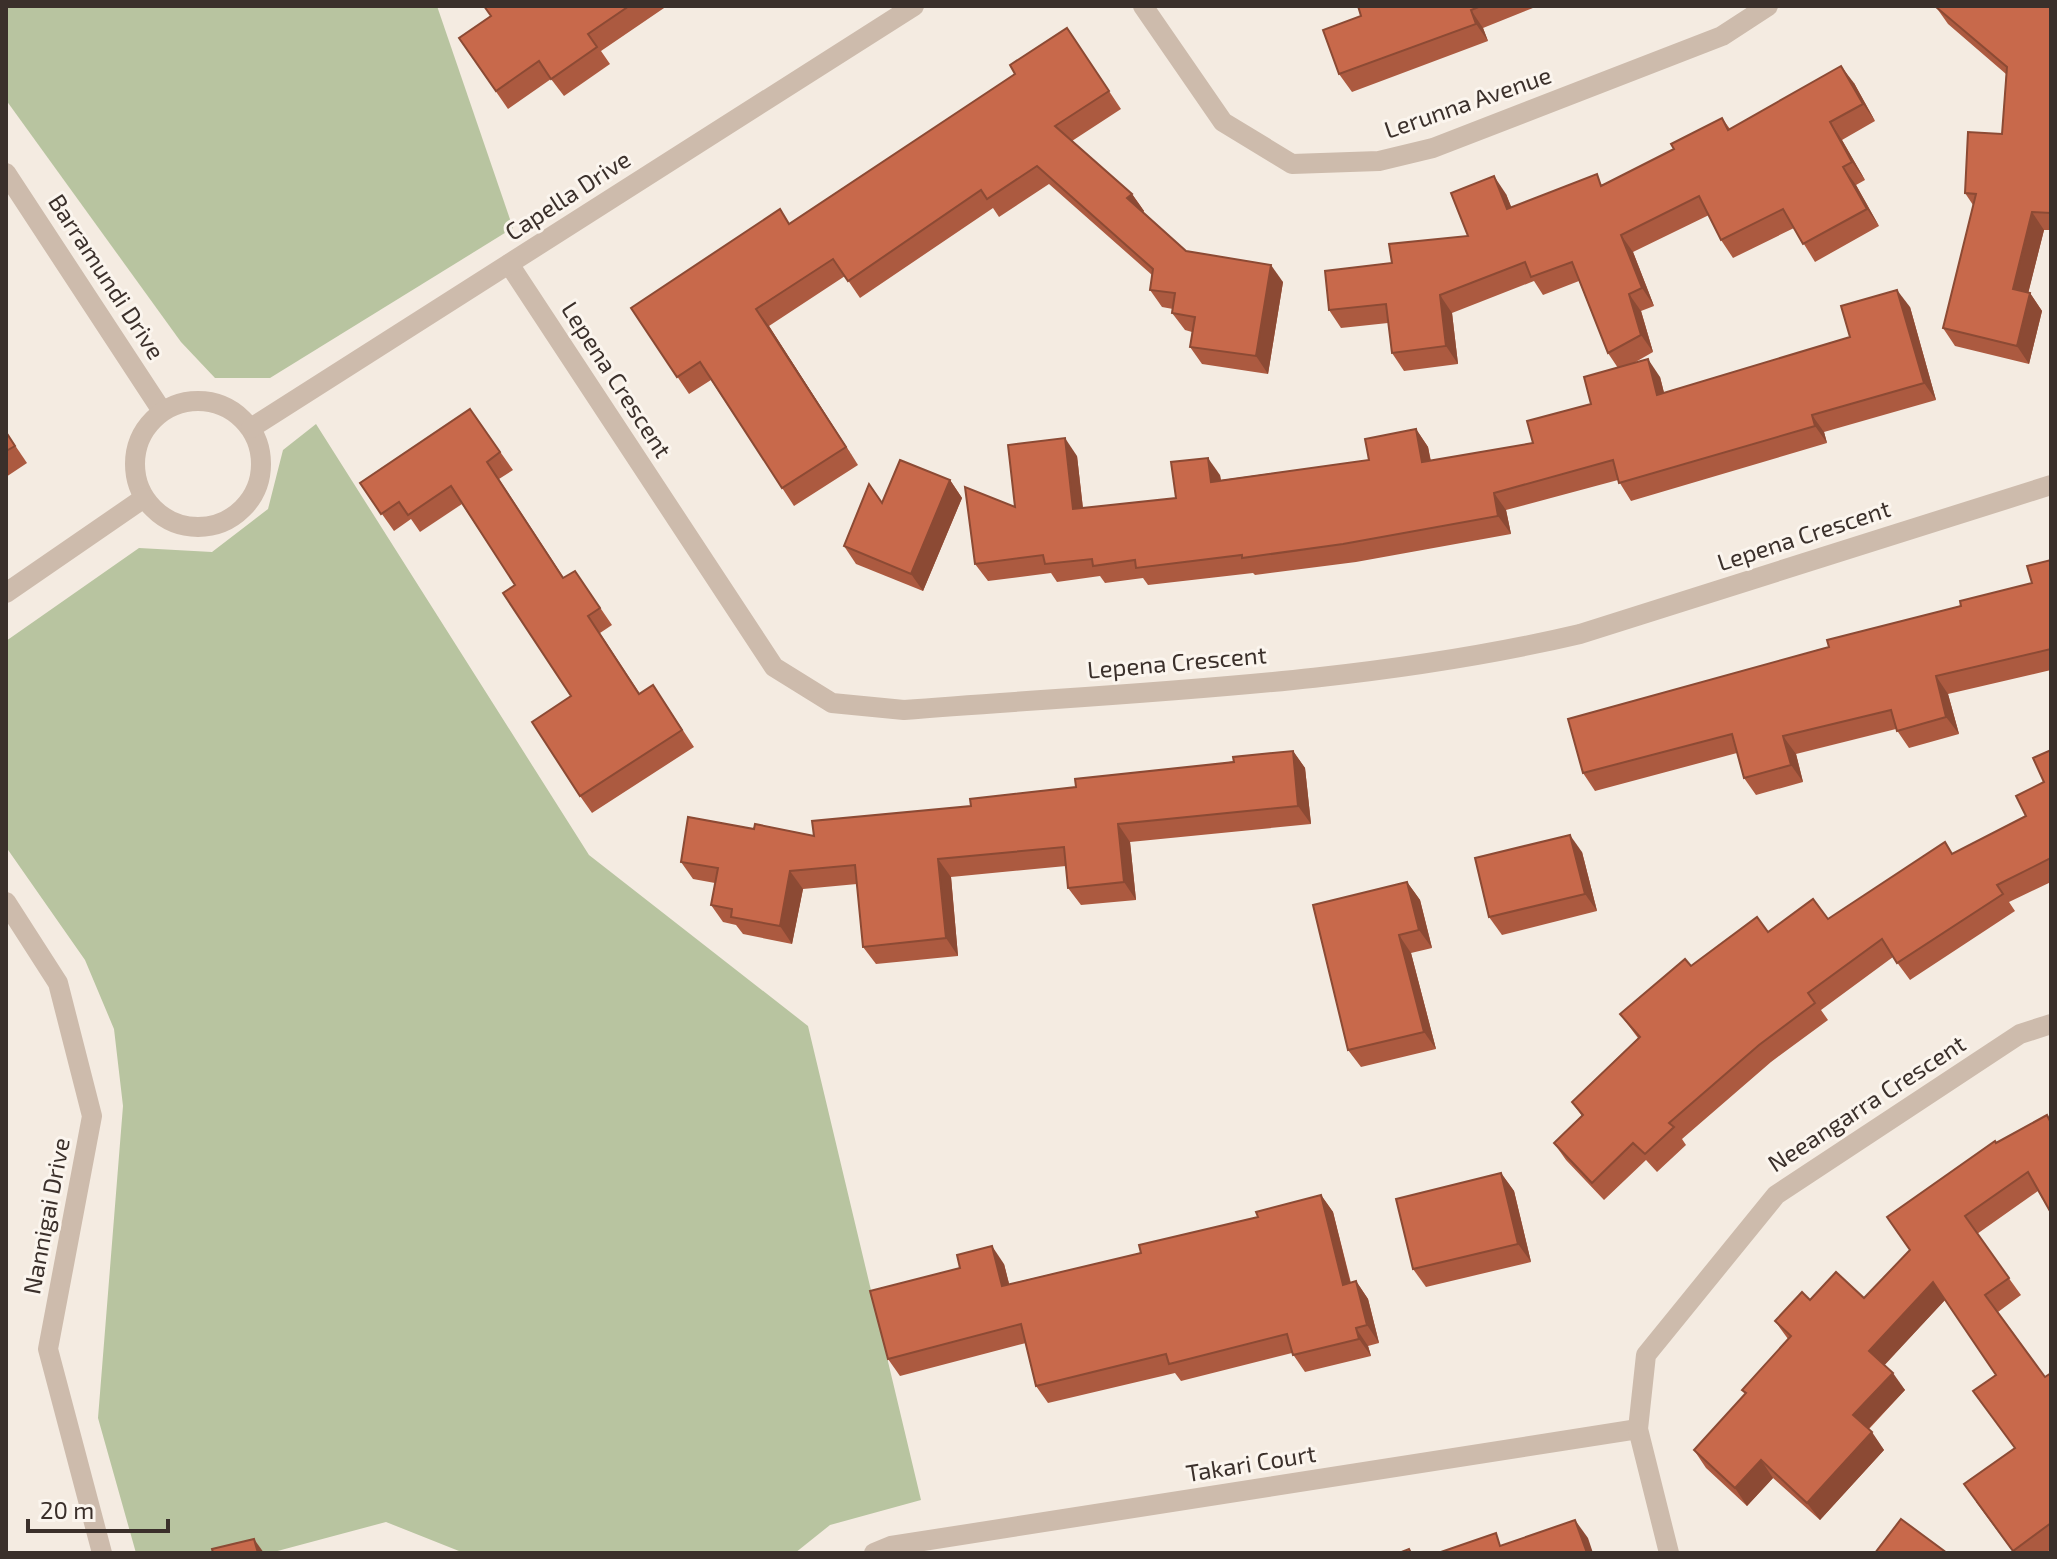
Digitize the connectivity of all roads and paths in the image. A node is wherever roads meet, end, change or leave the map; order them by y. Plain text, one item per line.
1 (914, 6) edge
2 (1143, 6) edge
3 (1768, 6) edge
4 (6, 173) edge
5 (509, 264) junction
6 (162, 411) junction
7 (251, 428) junction
8 (2051, 485) edge
9 (144, 498) junction
10 (6, 593) edge
11 (6, 902) edge
12 (2051, 1024) edge
13 (1638, 1429) junction
14 (102, 1553) edge
15 (874, 1553) edge
16 (1669, 1553) edge

1 - 5 street, Capella Drive
2 - 3 street, Lerunna Avenue
4 - 6 street, Barramundi Drive
5 - 7 street, Capella Drive
5 - 8 street, Lepena Crescent
6 - 7 street
6 - 9 street
7 - 9 street
9 - 10 street
11 - 14 street, Nannigai Drive
12 - 13 street, Neeangarra Crescent
13 - 15 street, Takari Court
13 - 16 street, Neeangarra Crescent

